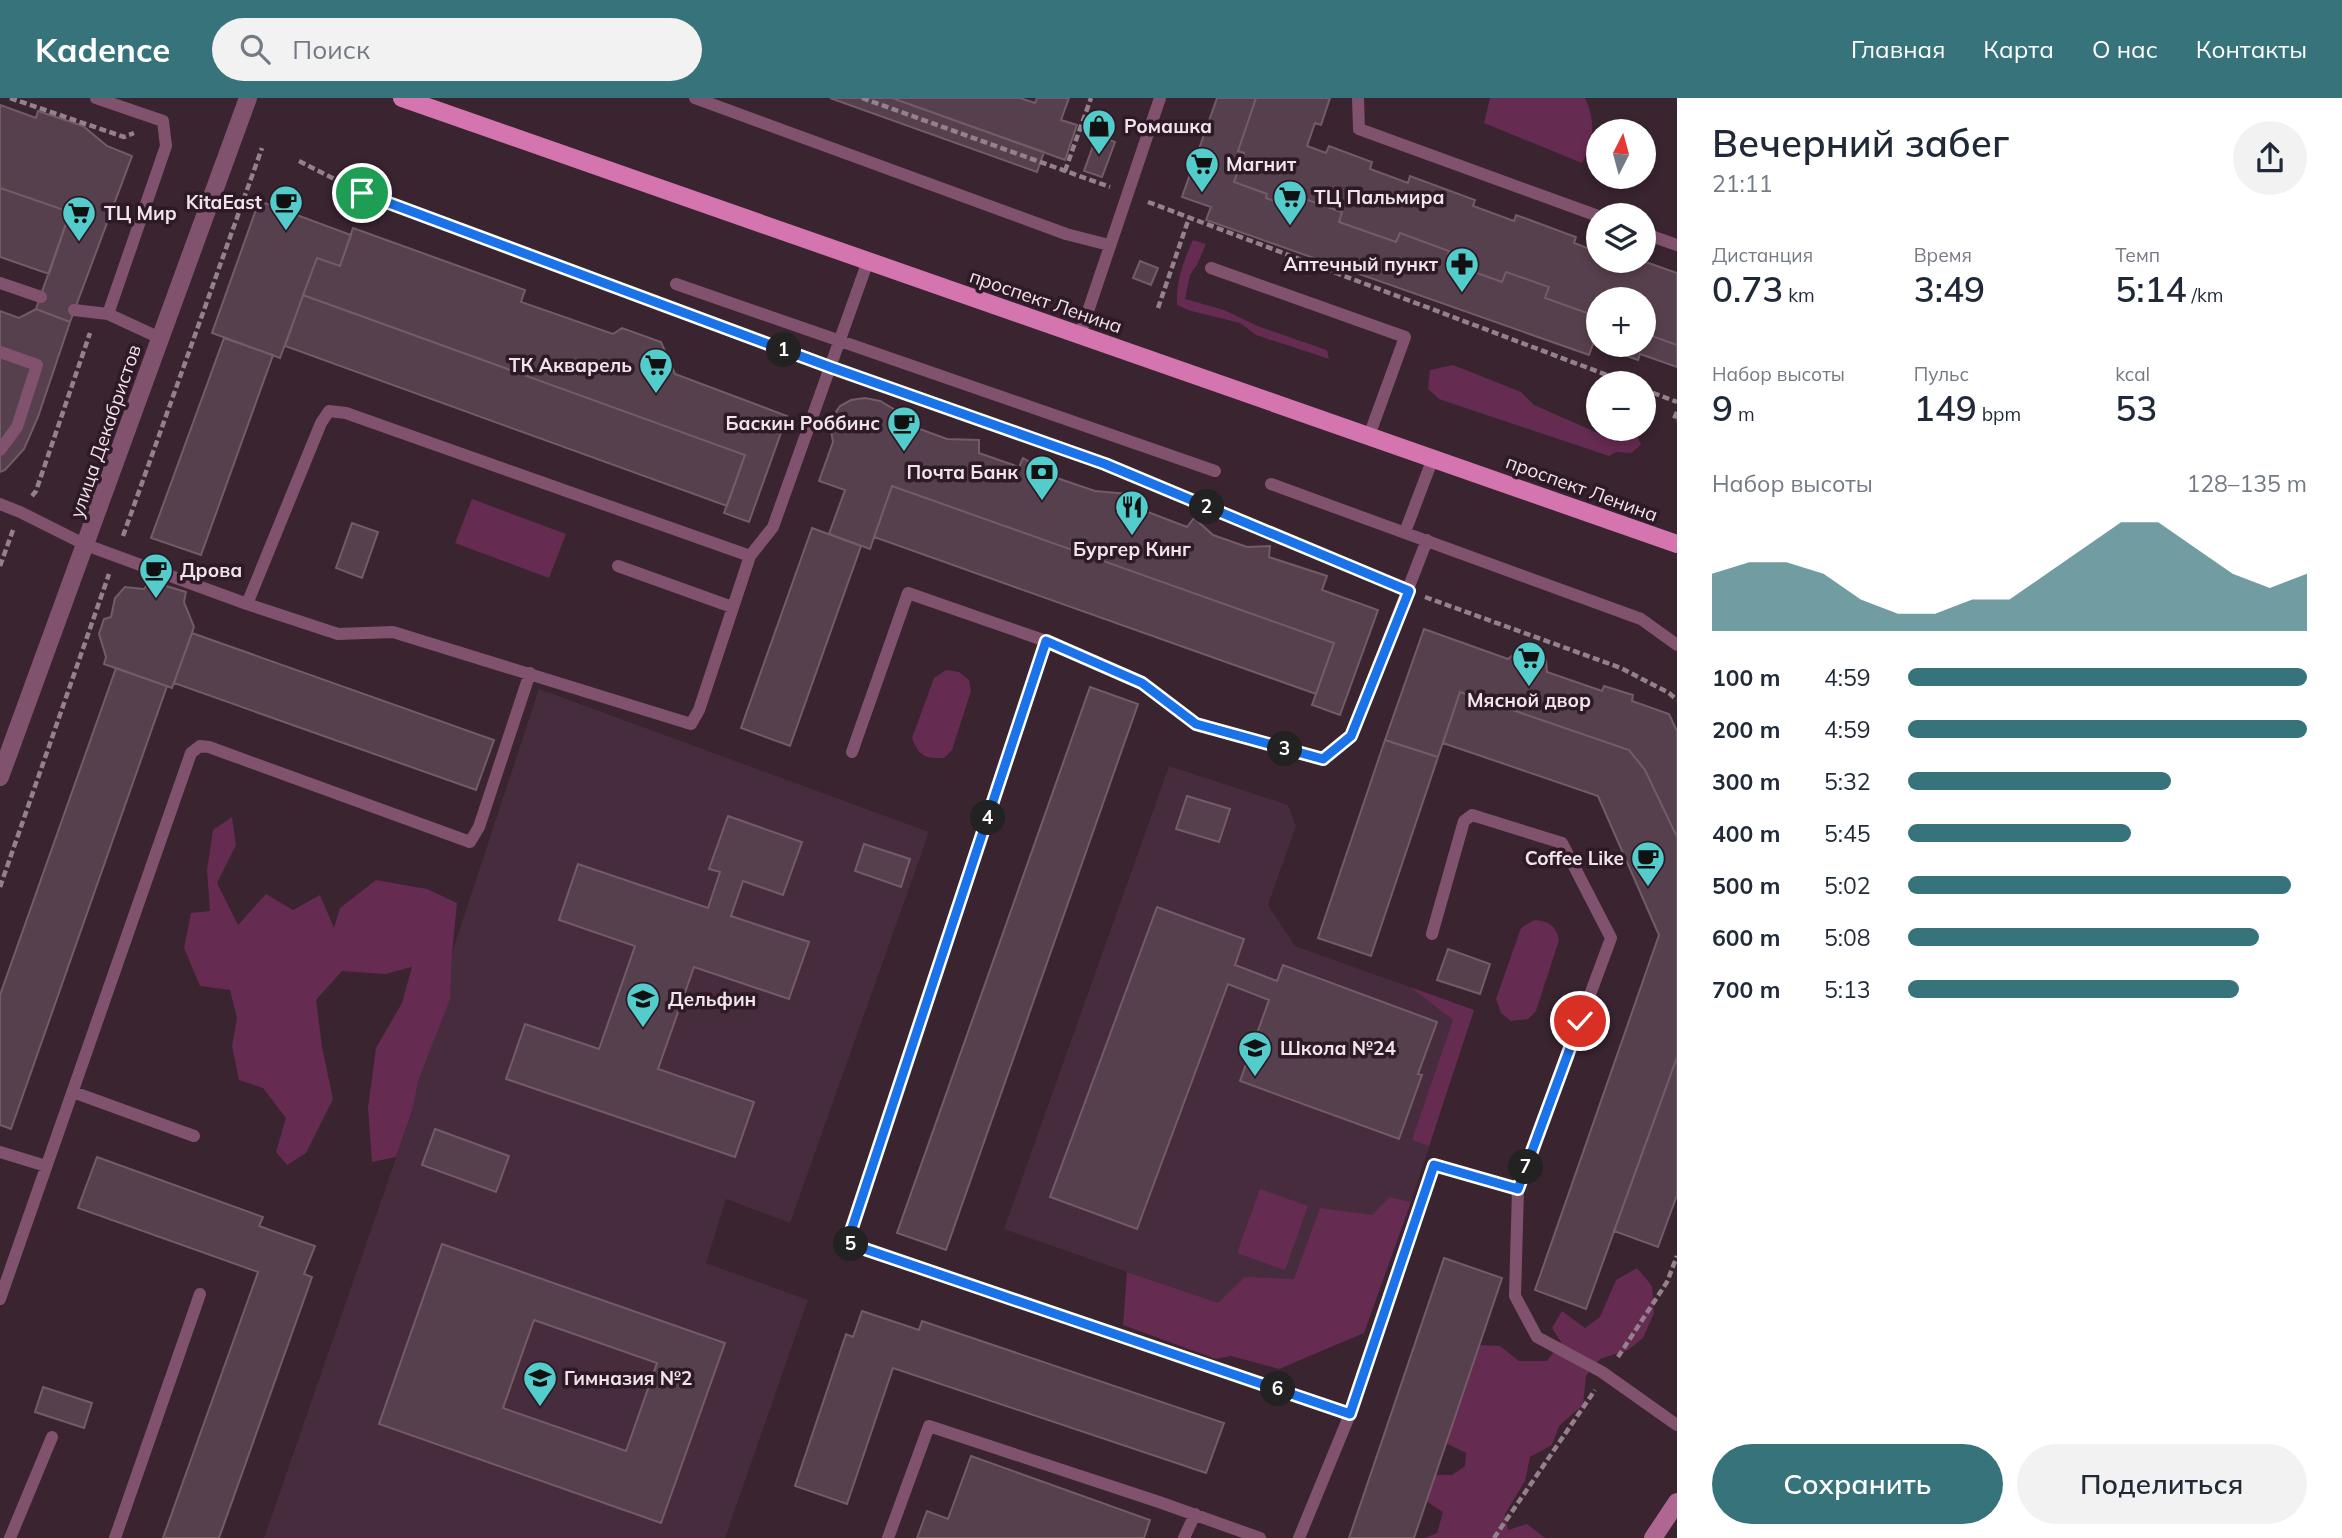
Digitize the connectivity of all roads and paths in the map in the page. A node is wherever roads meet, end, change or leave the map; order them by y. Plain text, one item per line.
1 (10, 98) edge
2 (96, 98) edge
3 (248, 98) edge
4 (402, 98) edge
5 (695, 98) edge
6 (862, 98) edge
7 (1091, 98) edge
8 (1160, 98) edge
9 (1358, 98) edge
10 (163, 121) junction
11 (262, 148) dead end
12 (299, 161) dead end
13 (1065, 171) junction
14 (1127, 193) junction
15 (1586, 212) edge
16 (1189, 218) junction
17 (1656, 238) edge
18 (1109, 245) junction
19 (1677, 245) edge
20 (868, 261) junction
21 (1211, 268) dead end
22 (0, 283) edge
23 (676, 284) dead end
24 (41, 297) dead end
25 (1158, 308) dead end
26 (74, 310) dead end
27 (103, 314) junction
28 (1080, 335) junction
29 (160, 338) junction
30 (840, 341) junction
31 (0, 352) edge
32 (830, 367) junction
33 (1596, 371) edge
34 (1656, 394) edge
35 (1677, 402) edge
36 (1677, 412) edge
37 (1677, 420) edge
38 (1369, 436) junction
39 (0, 450) edge
40 (1433, 457) junction
41 (1215, 471) dead end
42 (1270, 484) dead end
43 (0, 504) edge
44 (20, 512) junction
45 (1405, 532) junction
46 (1427, 540) junction
47 (1677, 544) edge
48 (86, 545) junction
49 (115, 556) junction
50 (750, 556) junction
51 (0, 566) edge
52 (618, 566) dead end
53 (1409, 591) junction
54 (247, 604) junction
55 (732, 607) junction
56 (1046, 641) junction
57 (1677, 645) edge
58 (530, 673) junction
59 (1677, 700) edge
60 (852, 752) dead end
61 (0, 777) edge
62 (0, 887) edge
63 (1432, 934) dead end
64 (73, 1092) junction
65 (194, 1136) dead end
66 (0, 1152) edge
67 (46, 1166) junction
68 (1518, 1189) junction
69 (1677, 1256) edge
70 (200, 1294) dead end
71 (0, 1300) edge
72 (1606, 1374) junction
73 (1350, 1414) junction
74 (1677, 1425) edge
75 (52, 1437) dead end
76 (1677, 1502) edge
77 (1195, 1514) junction
78 (10, 1538) edge
79 (115, 1538) edge
80 (888, 1538) edge
81 (1184, 1538) edge
82 (1260, 1538) edge
83 (1298, 1538) edge
84 (1494, 1538) edge
85 (1653, 1538) edge

1 - 10 path
2 - 10 lane
3 - 29 street, улица Декабристов
4 - 20 main road, проспект Ленина
5 - 18 lane
6 - 13 path
7 - 13 path
8 - 14 lane
9 - 15 lane
10 - 27 lane
11 - 49 path
12 - 32 path
13 - 14 path
14 - 16 path
14 - 18 lane
16 - 25 path
16 - 33 path
17 - 19 lane
18 - 28 lane
20 - 28 main road, проспект Ленина
20 - 30 lane
21 - 38 lane
22 - 24 lane
23 - 30 lane
26 - 27 lane
27 - 29 lane
27 - 44 path
28 - 38 main road, проспект Ленина
29 - 48 street, улица Декабристов
30 - 32 lane
30 - 41 lane
31 - 39 lane
32 - 50 lane
32 - 53 path
34 - 35 path
36 - 37 path
38 - 40 main road, проспект Ленина
40 - 45 lane
40 - 47 main road, проспект Ленина
42 - 45 lane
43 - 44 lane
44 - 48 lane
44 - 51 path
45 - 46 lane
46 - 53 lane
46 - 57 lane
48 - 49 lane
48 - 61 street, улица Декабристов
49 - 54 lane
49 - 62 path
50 - 54 lane
50 - 55 lane
52 - 55 lane
53 - 56 lane
53 - 59 path
54 - 58 lane
55 - 58 lane
56 - 60 lane
56 - 73 lane
58 - 64 lane
63 - 68 lane
64 - 65 lane
64 - 67 lane
66 - 67 lane
67 - 71 lane
68 - 72 lane
68 - 73 lane
69 - 72 path
70 - 79 lane
72 - 74 lane
72 - 84 path
73 - 83 lane
75 - 78 lane
76 - 85 main road
77 - 80 lane
77 - 81 lane
77 - 82 lane

